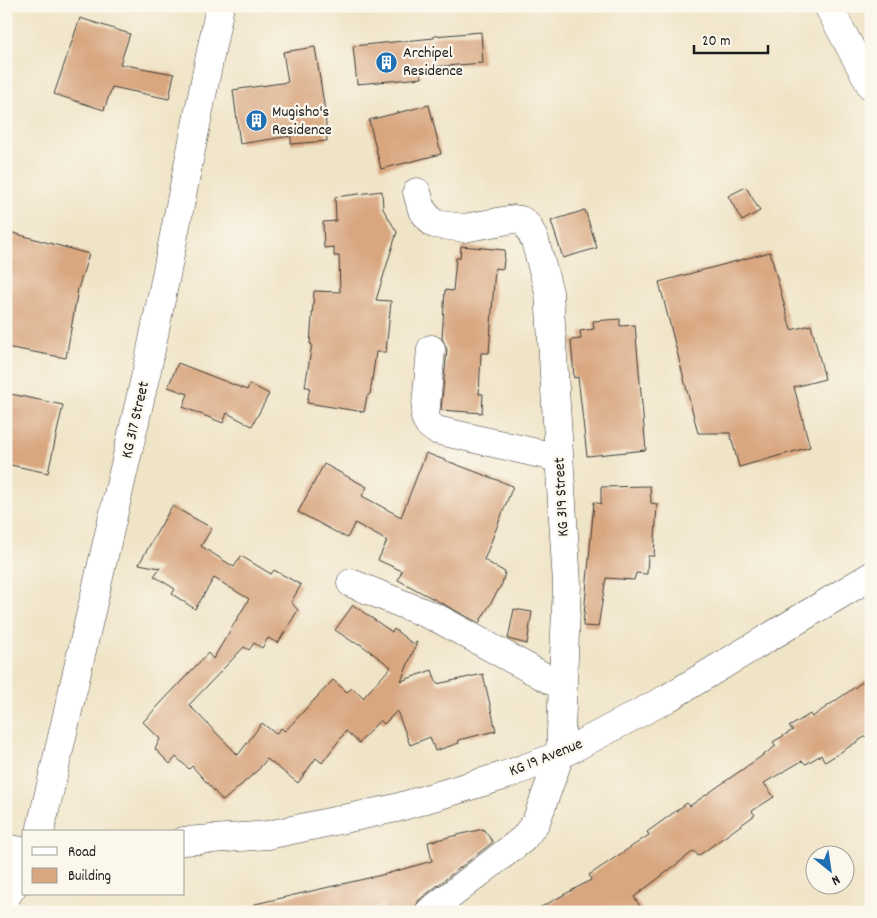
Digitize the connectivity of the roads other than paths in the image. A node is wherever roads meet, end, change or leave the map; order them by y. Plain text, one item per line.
1 (220, 6) edge
2 (828, 6) edge
3 (871, 86) edge
4 (417, 192) dead end
5 (431, 349) dead end
6 (559, 458) junction
7 (871, 576) edge
8 (351, 583) dead end
9 (563, 686) junction
10 (560, 755) junction
11 (40, 830) edge
12 (185, 841) edge
13 (6, 849) edge
14 (22, 851) edge
15 (22, 873) edge
16 (6, 897) edge
17 (429, 912) edge

1 - 11 street, KG 317 Street
2 - 3 street
4 - 6 street, KG 319 Street
5 - 6 street
6 - 9 street, KG 319 Street
7 - 10 street, KG 19 Avenue
8 - 9 street
9 - 10 street, KG 319 Street
10 - 12 street, KG 19 Avenue
10 - 17 street, KG 319 Street
13 - 14 street
15 - 16 street

